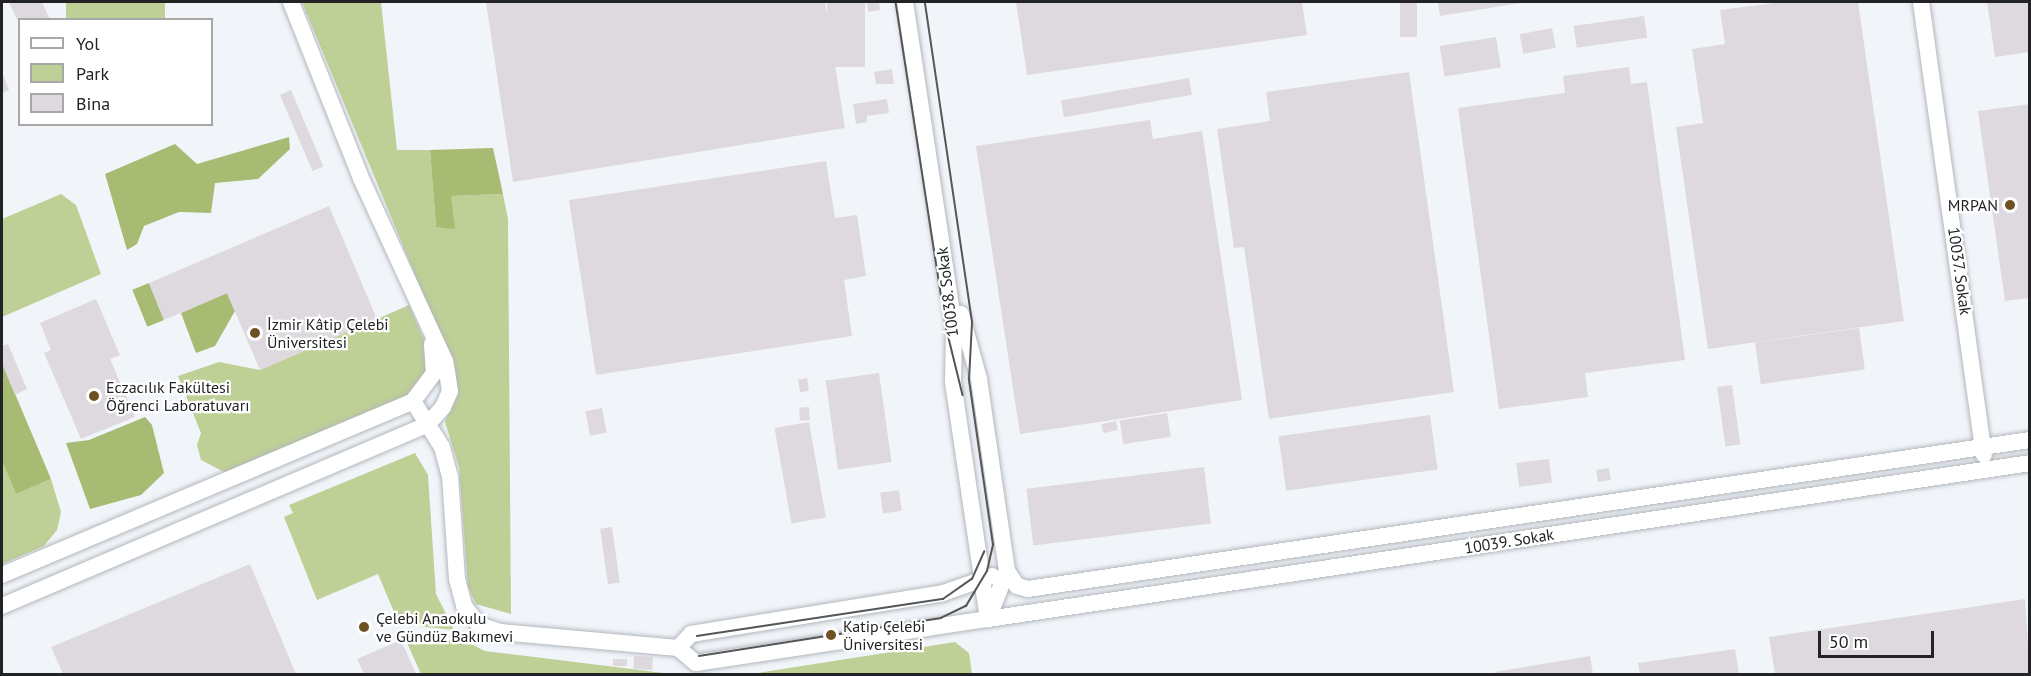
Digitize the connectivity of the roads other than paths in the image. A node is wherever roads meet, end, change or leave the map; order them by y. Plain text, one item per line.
1 (291, 2) edge
2 (904, 2) edge
3 (916, 2) edge
4 (1921, 2) edge
5 (432, 336) junction
6 (413, 401) junction
7 (427, 425) junction
8 (2030, 440) edge
9 (1983, 447) junction
10 (2030, 463) edge
11 (1986, 469) junction
12 (1007, 572) junction
13 (2, 575) edge
14 (982, 579) junction
15 (2, 606) edge
16 (988, 619) junction
17 (678, 648) junction

1 - 5 street
2 - 14 street, 10038. Sokak
3 - 12 street, 10038. Sokak
4 - 9 street, 10037. Sokak
5 - 6 street
5 - 7 street
6 - 7 street
6 - 13 street
7 - 15 street
7 - 17 street
8 - 9 street, 10039. Sokak
9 - 11 street, 10037. Sokak
9 - 12 street, 10039. Sokak
10 - 11 street, 10039. Sokak
11 - 16 street, 10039. Sokak
12 - 14 street
12 - 16 street
14 - 16 street, 10038. Sokak
14 - 17 street
16 - 17 street, 10039. Sokak

